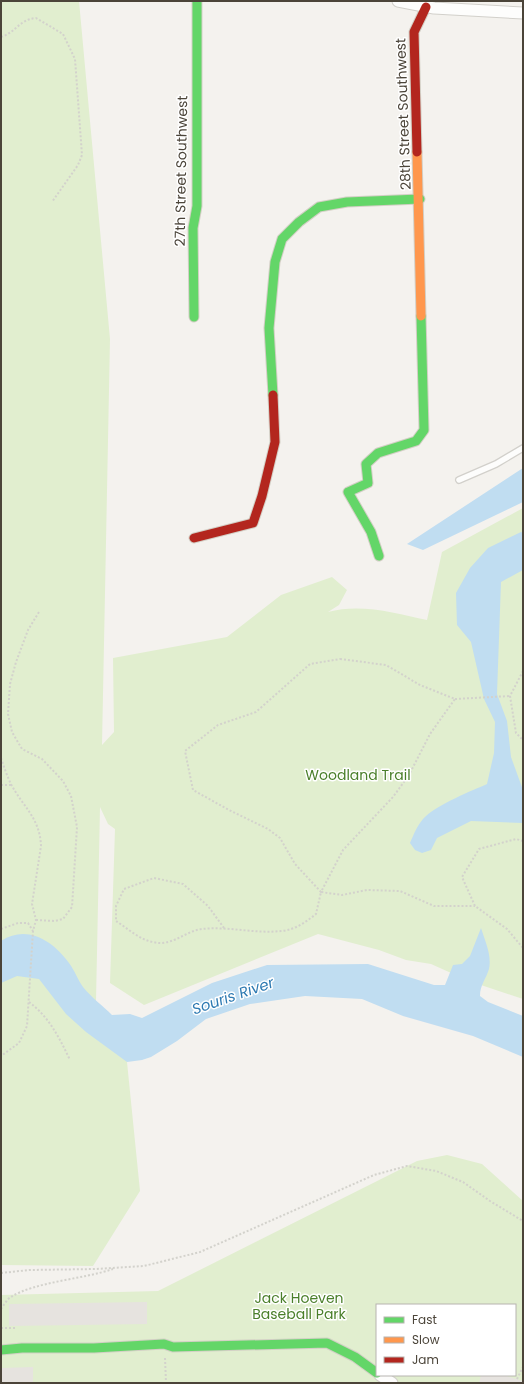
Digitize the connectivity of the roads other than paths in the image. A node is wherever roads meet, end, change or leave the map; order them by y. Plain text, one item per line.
1 (198, 1) edge
2 (398, 1) edge
3 (426, 7) junction
4 (523, 14) edge
5 (420, 199) junction
6 (194, 317) dead end
7 (523, 448) edge
8 (459, 480) dead end
9 (194, 538) dead end
10 (379, 556) dead end
11 (1, 1350) edge
12 (376, 1372) edge
13 (382, 1376) edge
14 (392, 1383) edge

1 - 6 street, 27th Street Southwest
2 - 3 street
3 - 4 street
3 - 5 street, 28th Street Southwest
5 - 9 street
5 - 10 street, 28th Street Southwest
7 - 8 lane
11 - 12 street
13 - 14 street

